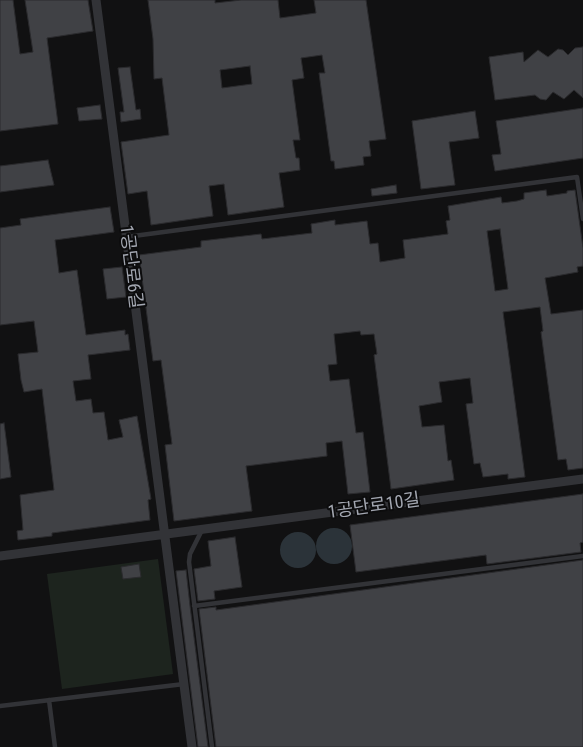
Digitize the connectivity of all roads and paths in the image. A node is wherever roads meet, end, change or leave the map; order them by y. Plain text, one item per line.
1 (96, 0) edge
2 (583, 219) edge
3 (126, 237) junction
4 (583, 478) edge
5 (202, 530) junction
6 (164, 534) junction
7 (0, 556) edge
8 (583, 556) edge
9 (194, 606) junction
10 (184, 684) junction
11 (49, 700) junction
12 (0, 706) edge
13 (54, 747) edge
14 (192, 747) edge
15 (212, 747) edge

1 - 3 street, 1공단로6길
2 - 3 lane
3 - 6 street, 1공단로6길
4 - 5 street, 1공단로10길
5 - 6 street, 1공단로10길
5 - 9 lane
6 - 7 street, 1공단로10길
6 - 10 street
8 - 9 lane
9 - 15 lane
10 - 11 lane
10 - 14 street
11 - 12 lane
11 - 13 lane

